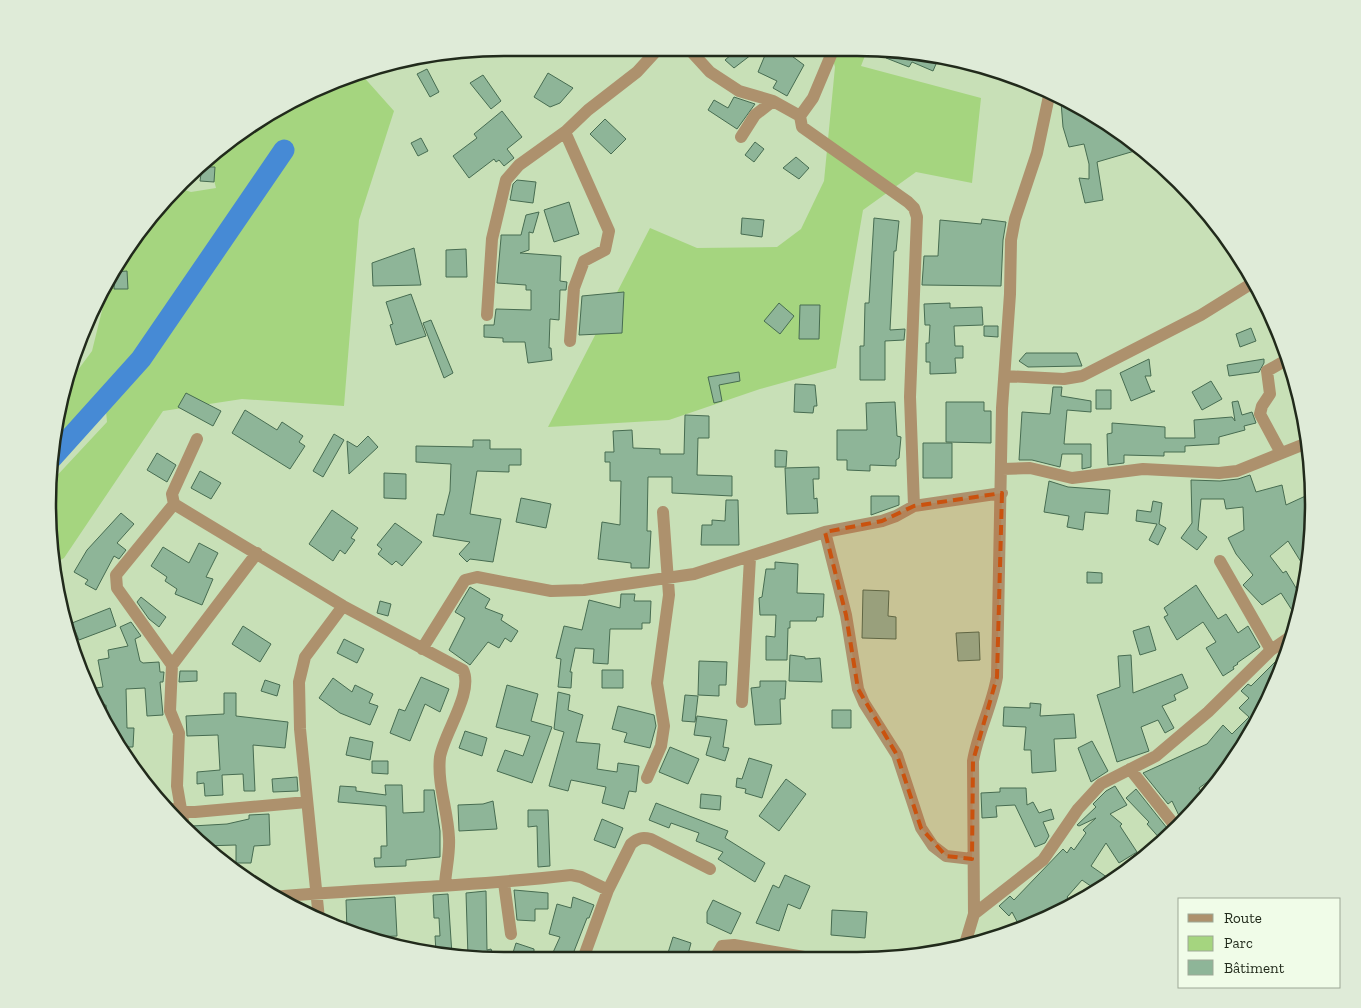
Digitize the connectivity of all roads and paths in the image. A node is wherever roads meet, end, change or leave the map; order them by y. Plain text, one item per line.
1 (652, 56) edge
2 (695, 56) edge
3 (831, 56) edge
4 (1048, 99) edge
5 (773, 101) junction
6 (800, 116) junction
7 (565, 132) junction
8 (741, 137) dead end
9 (1248, 286) edge
10 (487, 315) dead end
11 (570, 341) dead end
12 (1282, 363) edge
13 (1005, 376) junction
14 (197, 439) dead end
15 (1301, 445) edge
16 (1281, 453) junction
17 (1002, 469) junction
18 (1002, 493) junction
19 (174, 504) junction
20 (914, 506) junction
21 (663, 512) dead end
22 (825, 532) junction
23 (257, 554) junction
24 (750, 558) junction
25 (1220, 561) dead end
26 (668, 577) junction
27 (343, 606) junction
28 (1283, 642) edge
29 (422, 650) junction
30 (1271, 650) junction
31 (172, 665) junction
32 (742, 702) dead end
33 (1130, 769) junction
34 (647, 778) dead end
35 (307, 802) junction
36 (178, 811) edge
37 (182, 812) junction
38 (183, 816) edge
39 (1172, 823) edge
40 (972, 859) junction
41 (710, 869) dead end
42 (504, 883) junction
43 (445, 884) junction
44 (608, 890) junction
45 (318, 893) junction
46 (287, 896) edge
47 (319, 912) edge
48 (974, 914) junction
49 (511, 934) dead end
50 (967, 937) edge
51 (586, 952) edge
52 (718, 952) edge
53 (772, 952) edge

1 - 7 street
2 - 5 street
3 - 6 street
4 - 13 street
5 - 6 street
5 - 8 street
6 - 20 street
7 - 10 street
7 - 11 street
9 - 13 street
12 - 16 street
13 - 17 street
14 - 19 street
15 - 16 street
16 - 17 street
17 - 18 street
18 - 20 street
18 - 40 street
19 - 23 street
19 - 31 street
20 - 22 street
21 - 26 street
22 - 24 street
22 - 40 street
23 - 27 street
23 - 31 street
24 - 26 street
24 - 32 street
25 - 30 street
26 - 29 street
26 - 34 street
27 - 29 street
27 - 35 street
28 - 30 street
29 - 43 street
30 - 33 street
31 - 37 street
33 - 39 street
33 - 48 street
35 - 37 street
35 - 45 street
36 - 37 street
37 - 38 street
40 - 48 street
41 - 44 street
42 - 43 street
42 - 44 street
42 - 49 street
43 - 45 street
44 - 51 street
45 - 46 street
45 - 47 street
48 - 50 street
52 - 53 street

